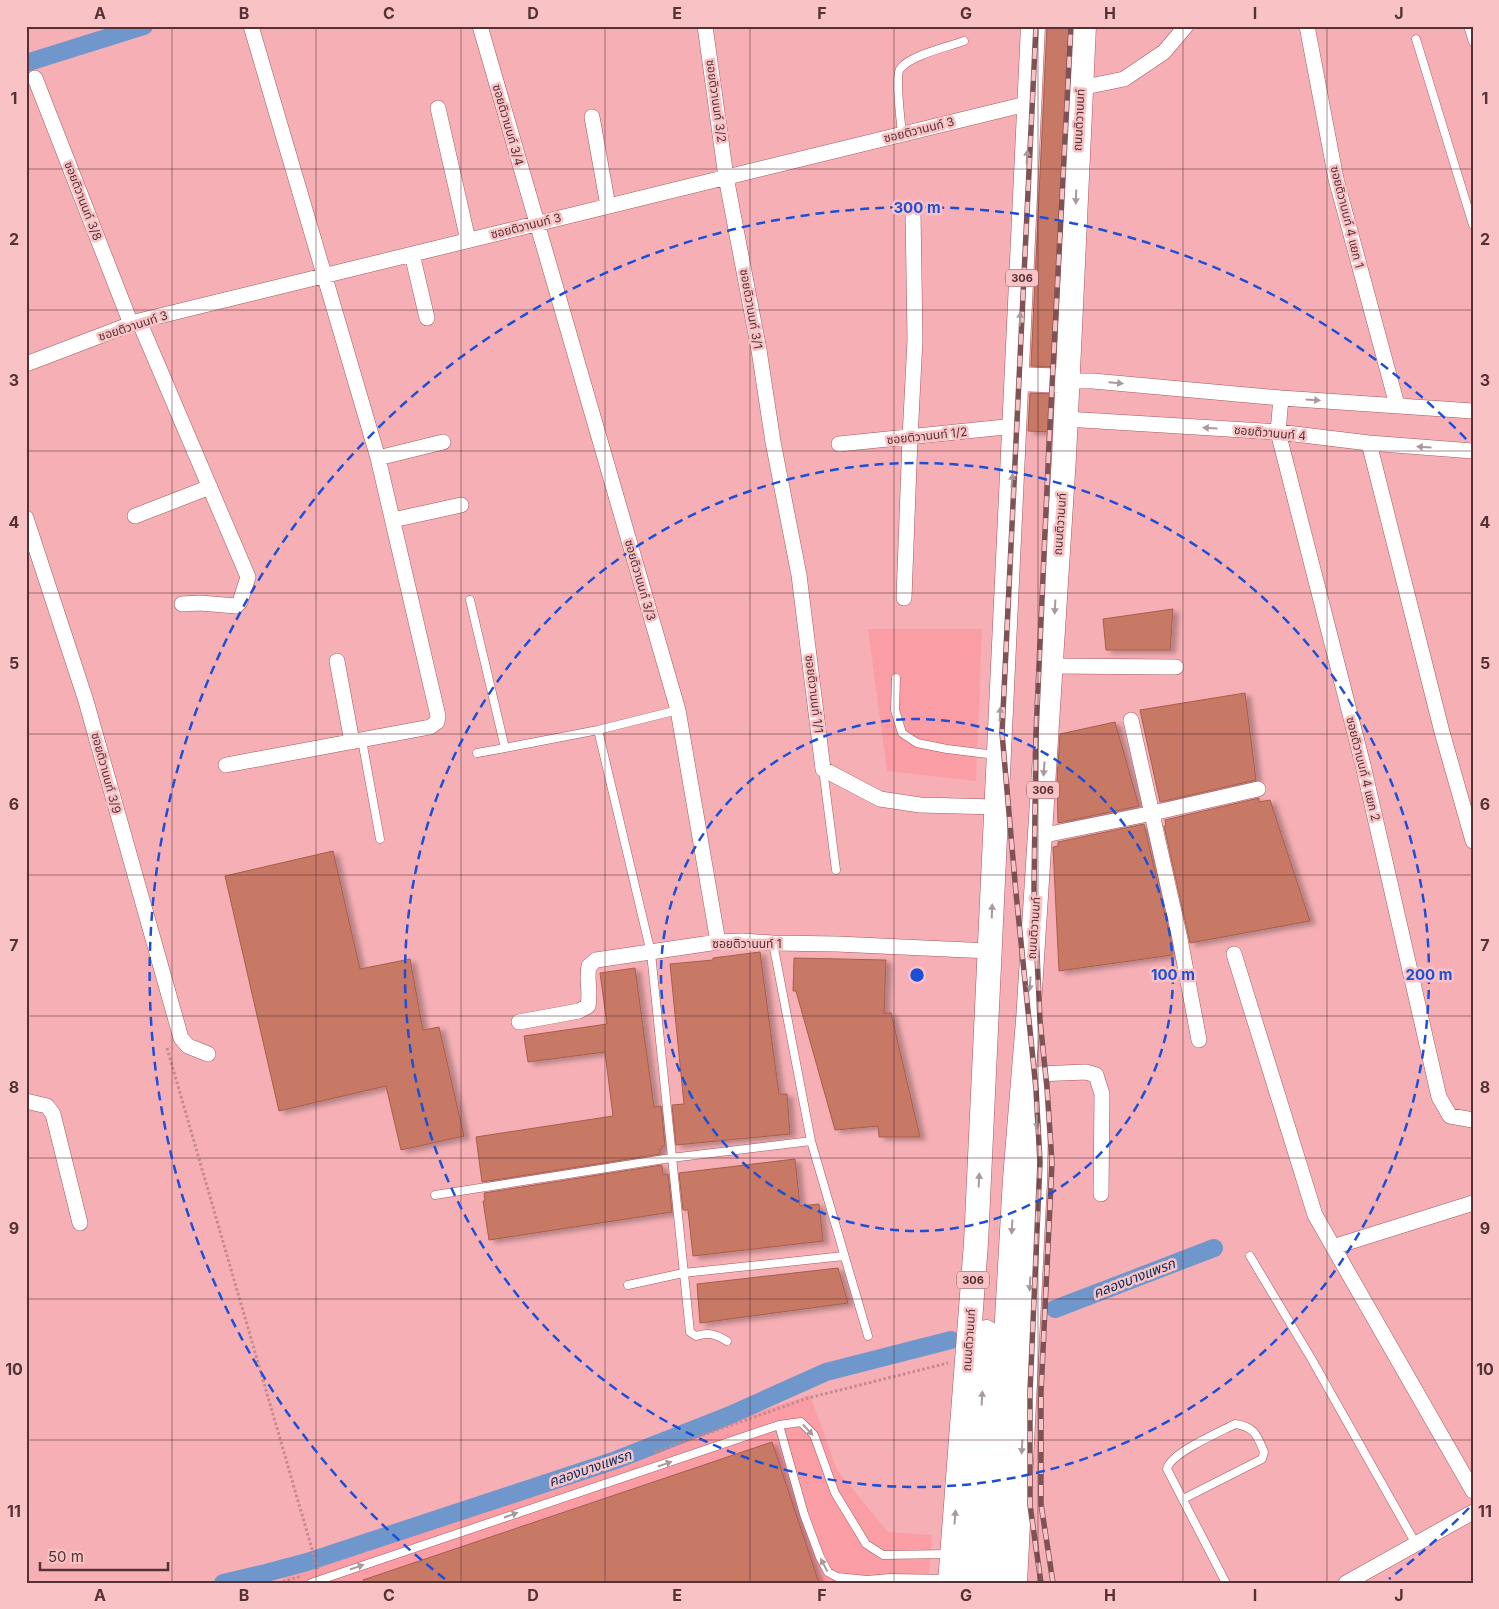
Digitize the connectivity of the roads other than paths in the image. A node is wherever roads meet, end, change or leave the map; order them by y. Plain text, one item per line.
1 (251, 26) edge
2 (480, 26) edge
3 (705, 26) edge
4 (1033, 26) edge
5 (1084, 26) edge
6 (1186, 26) edge
7 (1307, 26) edge
8 (1468, 26) edge
9 (1416, 39) dead end
10 (964, 41) dead end
11 (1473, 42) edge
12 (35, 78) dead end
13 (1080, 88) junction
14 (1030, 104) junction
15 (438, 108) dead end
16 (592, 117) dead end
17 (902, 134) junction
18 (726, 176) junction
19 (608, 206) junction
20 (913, 211) dead end
21 (536, 224) junction
22 (1473, 225) edge
23 (468, 240) junction
24 (412, 254) junction
25 (324, 276) junction
26 (426, 318) dead end
27 (136, 323) junction
28 (26, 364) edge
29 (1017, 379) junction
30 (1067, 381) junction
31 (1280, 398) junction
32 (1397, 405) junction
33 (1473, 411) edge
34 (1066, 419) junction
35 (1015, 426) junction
36 (1278, 432) junction
37 (910, 438) junction
38 (443, 442) dead end
39 (773, 442) joint
40 (1369, 443) junction
41 (839, 444) dead end
42 (1473, 451) edge
43 (378, 458) junction
44 (210, 487) junction
45 (461, 505) dead end
46 (135, 516) dead end
47 (26, 518) edge
48 (393, 520) junction
49 (904, 598) dead end
50 (470, 600) dead end
51 (182, 604) dead end
52 (337, 660) dead end
53 (1052, 666) junction
54 (1176, 667) dead end
55 (896, 678) dead end
56 (678, 710) junction
57 (1131, 720) dead end
58 (598, 730) junction
59 (357, 741) junction
60 (505, 748) junction
61 (477, 753) dead end
62 (998, 755) junction
63 (226, 765) dead end
64 (823, 769) junction
65 (1258, 789) dead end
66 (996, 807) junction
67 (1152, 814) junction
68 (1040, 836) junction
69 (380, 840) dead end
70 (1473, 841) edge
71 (836, 870) dead end
72 (718, 942) junction
73 (773, 944) junction
74 (990, 951) junction
75 (651, 953) junction
76 (1234, 954) dead end
77 (990, 978) junction
78 (1028, 1021) junction
79 (519, 1022) dead end
80 (1199, 1040) dead end
81 (208, 1054) dead end
82 (1037, 1074) junction
83 (26, 1101) edge
84 (1473, 1120) edge
85 (811, 1141) junction
86 (671, 1158) junction
87 (1101, 1194) dead end
88 (435, 1195) dead end
89 (1473, 1203) edge
90 (80, 1222) dead end
91 (1333, 1247) junction
92 (844, 1256) junction
93 (1250, 1256) dead end
94 (683, 1273) junction
95 (628, 1284) dead end
96 (868, 1336) dead end
97 (727, 1341) dead end
98 (779, 1425) junction
99 (1473, 1491) edge
100 (1183, 1499) junction
101 (1473, 1512) edge
102 (984, 1534) junction
103 (1416, 1544) junction
104 (952, 1554) junction
105 (1356, 1580) edge
106 (867, 1581) edge
107 (957, 1581) edge
108 (311, 1583) edge
109 (992, 1583) edge
110 (1015, 1583) edge
111 (1226, 1583) edge

1 - 25 street
2 - 21 street, ซอยติวานนท์ 3/4
3 - 18 street, ซอยติวานนท์ 3/2
4 - 14 main road, ถนนติวานนท์ / 306
5 - 13 main road, ถนนติวานนท์ / 306
6 - 13 street
7 - 32 street, ซอยติวานนท์ 4 แยก 1
8 - 11 lane
9 - 22 lane
10 - 17 lane
12 - 27 street, ซอยติวานนท์ 3/8
13 -> 30 main road, ถนนติวานนท์ / 306
14 - 17 street, ซอยติวานนท์ 3
29 -> 14 main road, ถนนติวานนท์ / 306
15 - 23 street
16 - 19 street
17 - 18 street, ซอยติวานนท์ 3
18 - 19 street, ซอยติวานนท์ 3
18 - 39 street, ซอยติวานนท์ 3/1
19 - 21 street, ซอยติวานนท์ 3
20 - 37 street
21 - 23 street, ซอยติวานนท์ 3
21 - 56 street, ซอยติวานนท์ 3/3
23 - 24 street, ซอยติวานนท์ 3
24 - 25 street, ซอยติวานนท์ 3
24 - 26 street
25 - 27 street, ซอยติวานนท์ 3
25 - 43 street
27 - 28 street, ซอยติวานนท์ 3
27 - 44 street, ซอยติวานนท์ 3/8
29 - 30 main road
29 - 35 main road, ถนนติวานนท์ / 306
30 -> 31 street
30 - 34 main road, ถนนติวานนท์ / 306
31 -> 32 street
31 - 36 street, ซอยติวานนท์ 4 แยก 2
32 - 33 street
36 -> 34 street, ซอยติวานนท์ 4
34 -> 53 main road, ถนนติวานนท์ / 306
35 - 37 street, ซอยติวานนท์ 1/2
62 -> 35 main road, ถนนติวานนท์ / 306
36 - 40 street, ซอยติวานนท์ 4
36 - 84 street, ซอยติวานนท์ 4 แยก 2
37 - 41 street, ซอยติวานนท์ 1/2
37 - 49 street
38 - 43 street
39 - 64 street, ซอยติวานนท์ 1/1
42 -> 40 street, ซอยติวานนท์ 4
40 - 70 street
43 - 48 street
44 - 46 street
44 - 51 street, ซอยติวานนท์ 3/8
45 - 48 street
47 - 81 street, ซอยติวานนท์ 3/9
48 - 59 street
50 - 60 lane
52 - 59 street
53 - 54 street
53 -> 68 main road, ถนนติวานนท์ / 306
55 - 62 lane
56 - 58 lane
56 - 72 street, ซอยติวานนท์ 3/3
57 - 67 street
58 - 60 lane
58 - 75 lane
59 - 63 street
59 - 69 lane
60 - 61 lane
62 - 66 main road, ถนนติวานนท์ / 306
64 - 66 street
64 - 71 lane
65 - 67 street
74 -> 66 main road, ถนนติวานนท์ / 306
67 - 68 street
67 - 80 street
68 -> 78 main road, ถนนติวานนท์ / 306
72 - 73 street, ซอยติวานนท์ 1
72 - 75 street, ซอยติวานนท์ 1
73 - 74 street, ซอยติวานนท์ 1
73 - 85 lane
74 - 77 main road, ถนนติวานนท์ / 306
75 - 79 street, ซอยติวานนท์ 1
75 - 86 lane
76 - 91 street
102 -> 77 main road, ถนนติวานนท์ / 306
104 -> 77 main road, ถนนติวานนท์ / 306
78 - 82 main road, ถนนติวานนท์ / 306
78 -> 102 main road, ถนนติวานนท์ / 306
82 - 87 street
82 -> 110 main road, ถนนติวานนท์ / 306
83 - 90 street
85 - 86 lane
85 - 92 lane
86 - 88 lane
86 - 94 lane
89 - 91 street
91 - 99 street
92 - 94 lane
92 - 96 lane
93 - 103 lane
94 - 95 lane
94 - 97 lane
98 -> 104 lane
106 -> 98 lane
108 -> 98 lane
100 - 100 lane
100 - 111 lane
101 - 103 street
102 - 107 main road, ถนนติวานนท์
102 - 109 main road, ถนนติวานนท์
103 - 105 street
104 - 107 main road, ถนนติวานนท์ / 306
106 - 107 lane

